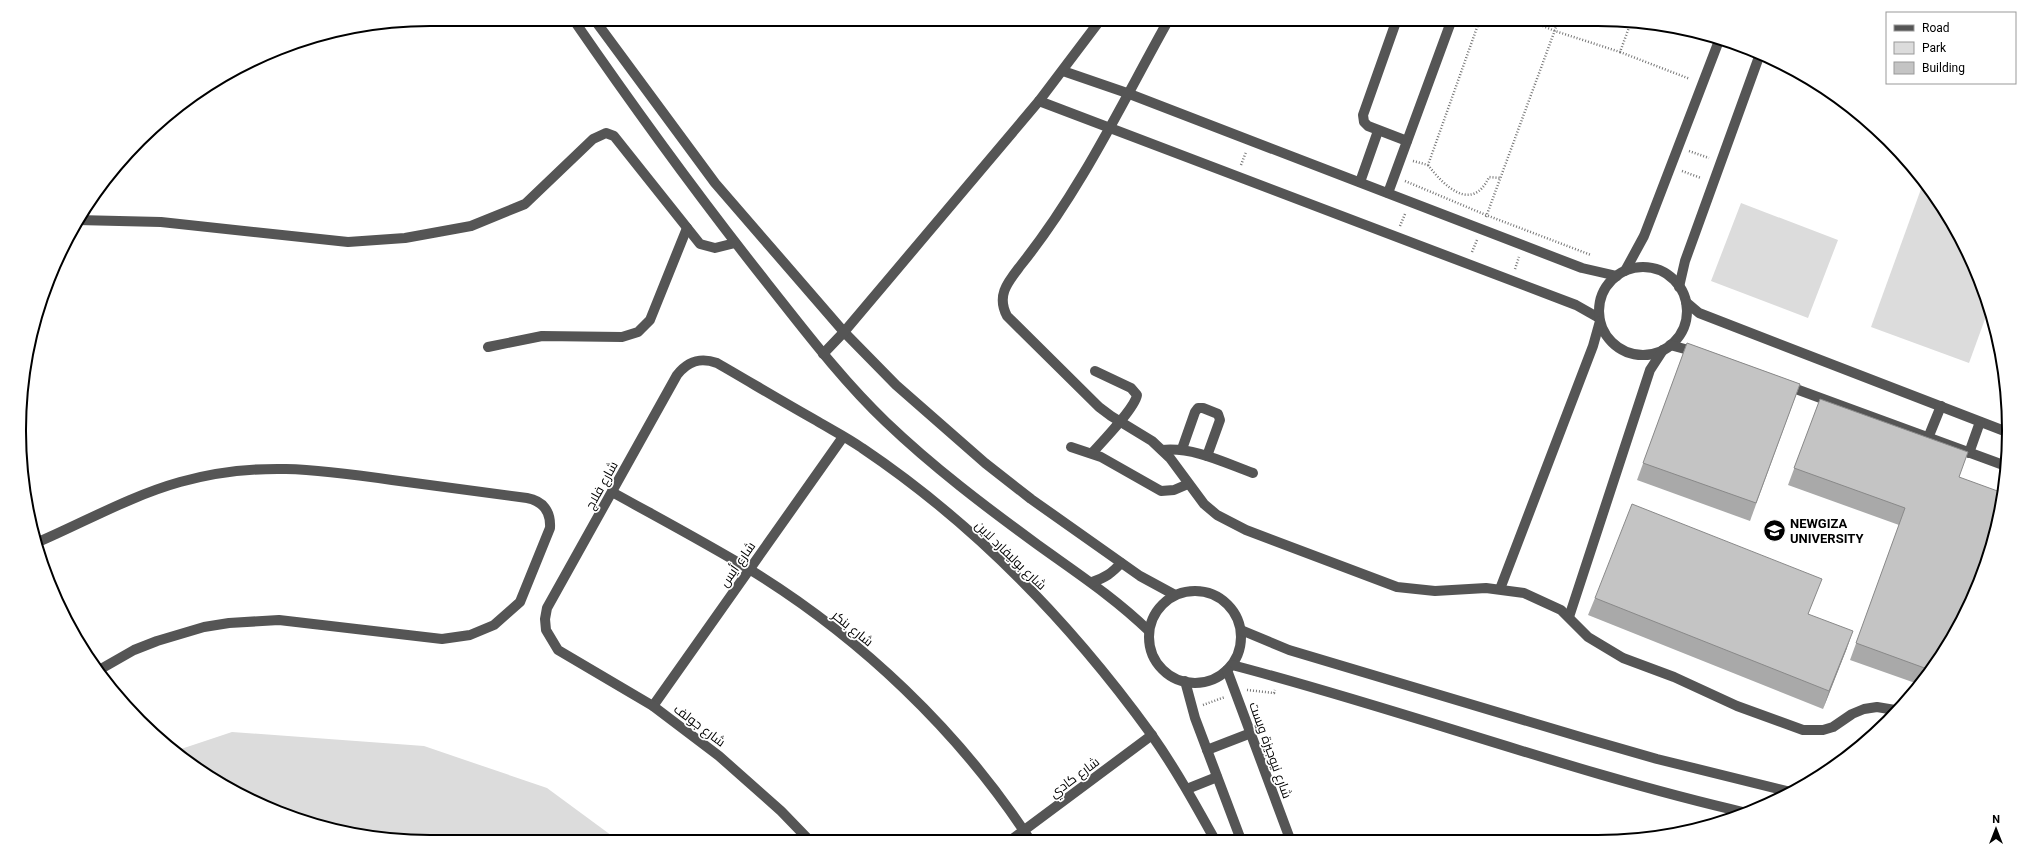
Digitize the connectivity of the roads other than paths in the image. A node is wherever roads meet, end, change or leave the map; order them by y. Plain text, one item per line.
1 (578, 26) edge
2 (599, 26) edge
3 (1096, 26) edge
4 (1165, 26) edge
5 (1395, 26) edge
6 (1449, 26) edge
7 (1718, 44) edge
8 (1758, 60) edge
9 (1063, 71) junction
10 (1127, 94) junction
11 (1039, 101) junction
12 (1108, 128) junction
13 (1378, 131) junction
14 (1407, 141) junction
15 (1360, 182) junction
16 (1388, 193) junction
17 (85, 220) edge
18 (687, 228) junction
19 (735, 242) junction
20 (1621, 273) junction
21 (1680, 287) junction
22 (1686, 302) junction
23 (1600, 319) junction
24 (844, 332) junction
25 (1667, 347) junction
26 (488, 348) dead end
27 (823, 354) junction
28 (1706, 355) edge
29 (717, 363) joint
30 (1095, 371) dead end
31 (1772, 380) edge
32 (1941, 406) junction
33 (1120, 421) junction
34 (1980, 422) junction
35 (2002, 430) edge
36 (843, 437) junction
37 (1928, 438) junction
38 (1071, 447) dead end
39 (1162, 450) junction
40 (1182, 450) junction
41 (1092, 453) junction
42 (1969, 453) junction
43 (1206, 456) junction
44 (2000, 464) edge
45 (1252, 473) dead end
46 (1188, 484) junction
47 (612, 492) junction
48 (41, 541) edge
49 (1121, 563) junction
50 (749, 569) junction
51 (1092, 582) junction
52 (1500, 589) junction
53 (1175, 595) junction
54 (1569, 617) junction
55 (1241, 630) junction
56 (1149, 631) junction
57 (558, 650) joint
58 (103, 668) edge
59 (1229, 668) junction
60 (1185, 681) junction
61 (653, 706) junction
62 (1891, 710) edge
63 (1251, 733) junction
64 (1152, 736) junction
65 (1206, 750) junction
66 (1217, 777) junction
67 (1186, 789) junction
68 (1782, 790) edge
69 (1737, 810) edge
70 (1024, 831) junction
71 (805, 835) edge
72 (1019, 835) edge
73 (1027, 835) edge
74 (1212, 835) edge
75 (1239, 835) edge
76 (1288, 835) edge

1 - 19 street
2 - 24 street
3 - 9 street
4 - 10 street
5 - 13 street
6 - 14 street
7 - 20 street
8 - 21 street
9 - 10 street
9 - 11 street
10 - 12 street
10 - 15 street
11 - 12 street
11 - 24 street
12 - 23 street
12 - 33 street
13 - 14 street
13 - 15 street
14 - 16 street
15 - 16 street
16 - 20 street
17 - 18 street
18 - 19 street
18 - 26 street
19 - 27 street
20 - 21 street
20 - 23 street
21 - 22 street
22 - 25 street
22 - 32 street
23 - 25 street
23 - 52 street
24 - 27 street
24 - 49 street
25 - 28 street
25 - 54 street
27 - 51 street
29 - 36 street, شارع بوليفارد لاين
29 - 47 street, شارع فلاج
30 - 33 street
31 - 37 street
32 - 34 street
32 - 37 street
33 - 39 street
33 - 41 street
34 - 35 street
34 - 42 street
36 - 50 street, شارع أيس
36 - 64 street, شارع بوليفارد لاين
37 - 42 street
38 - 41 street
39 - 40 street
39 - 46 street
40 - 43 street
40 - 43 street
41 - 46 street
42 - 44 street
43 - 45 street
46 - 52 street
47 - 50 street, شارع بنكر
47 - 57 street, شارع فلاج
48 - 58 street
49 - 51 street
49 - 53 street
50 - 61 street, شارع أيس
50 - 70 street, شارع بنكر
51 - 56 street
52 - 54 street
53 - 55 street
53 - 56 street
54 - 62 street
55 - 59 street
55 - 68 street
56 - 60 street
57 - 61 street, شارع جولف
59 - 60 street
59 - 63 street, شارع نيوجيزة ويست
59 - 69 street
60 - 65 street
61 - 71 street, شارع جولف
63 - 65 street
63 - 76 street, شارع نيوجيزة ويست
64 - 67 street, شارع بوليفارد لاين
64 - 70 street, شارع كادي
65 - 66 street
66 - 67 street
66 - 75 street
67 - 74 street, شارع بوليفارد لاين
70 - 72 street, شارع كادي
70 - 73 street, شارع بنكر

